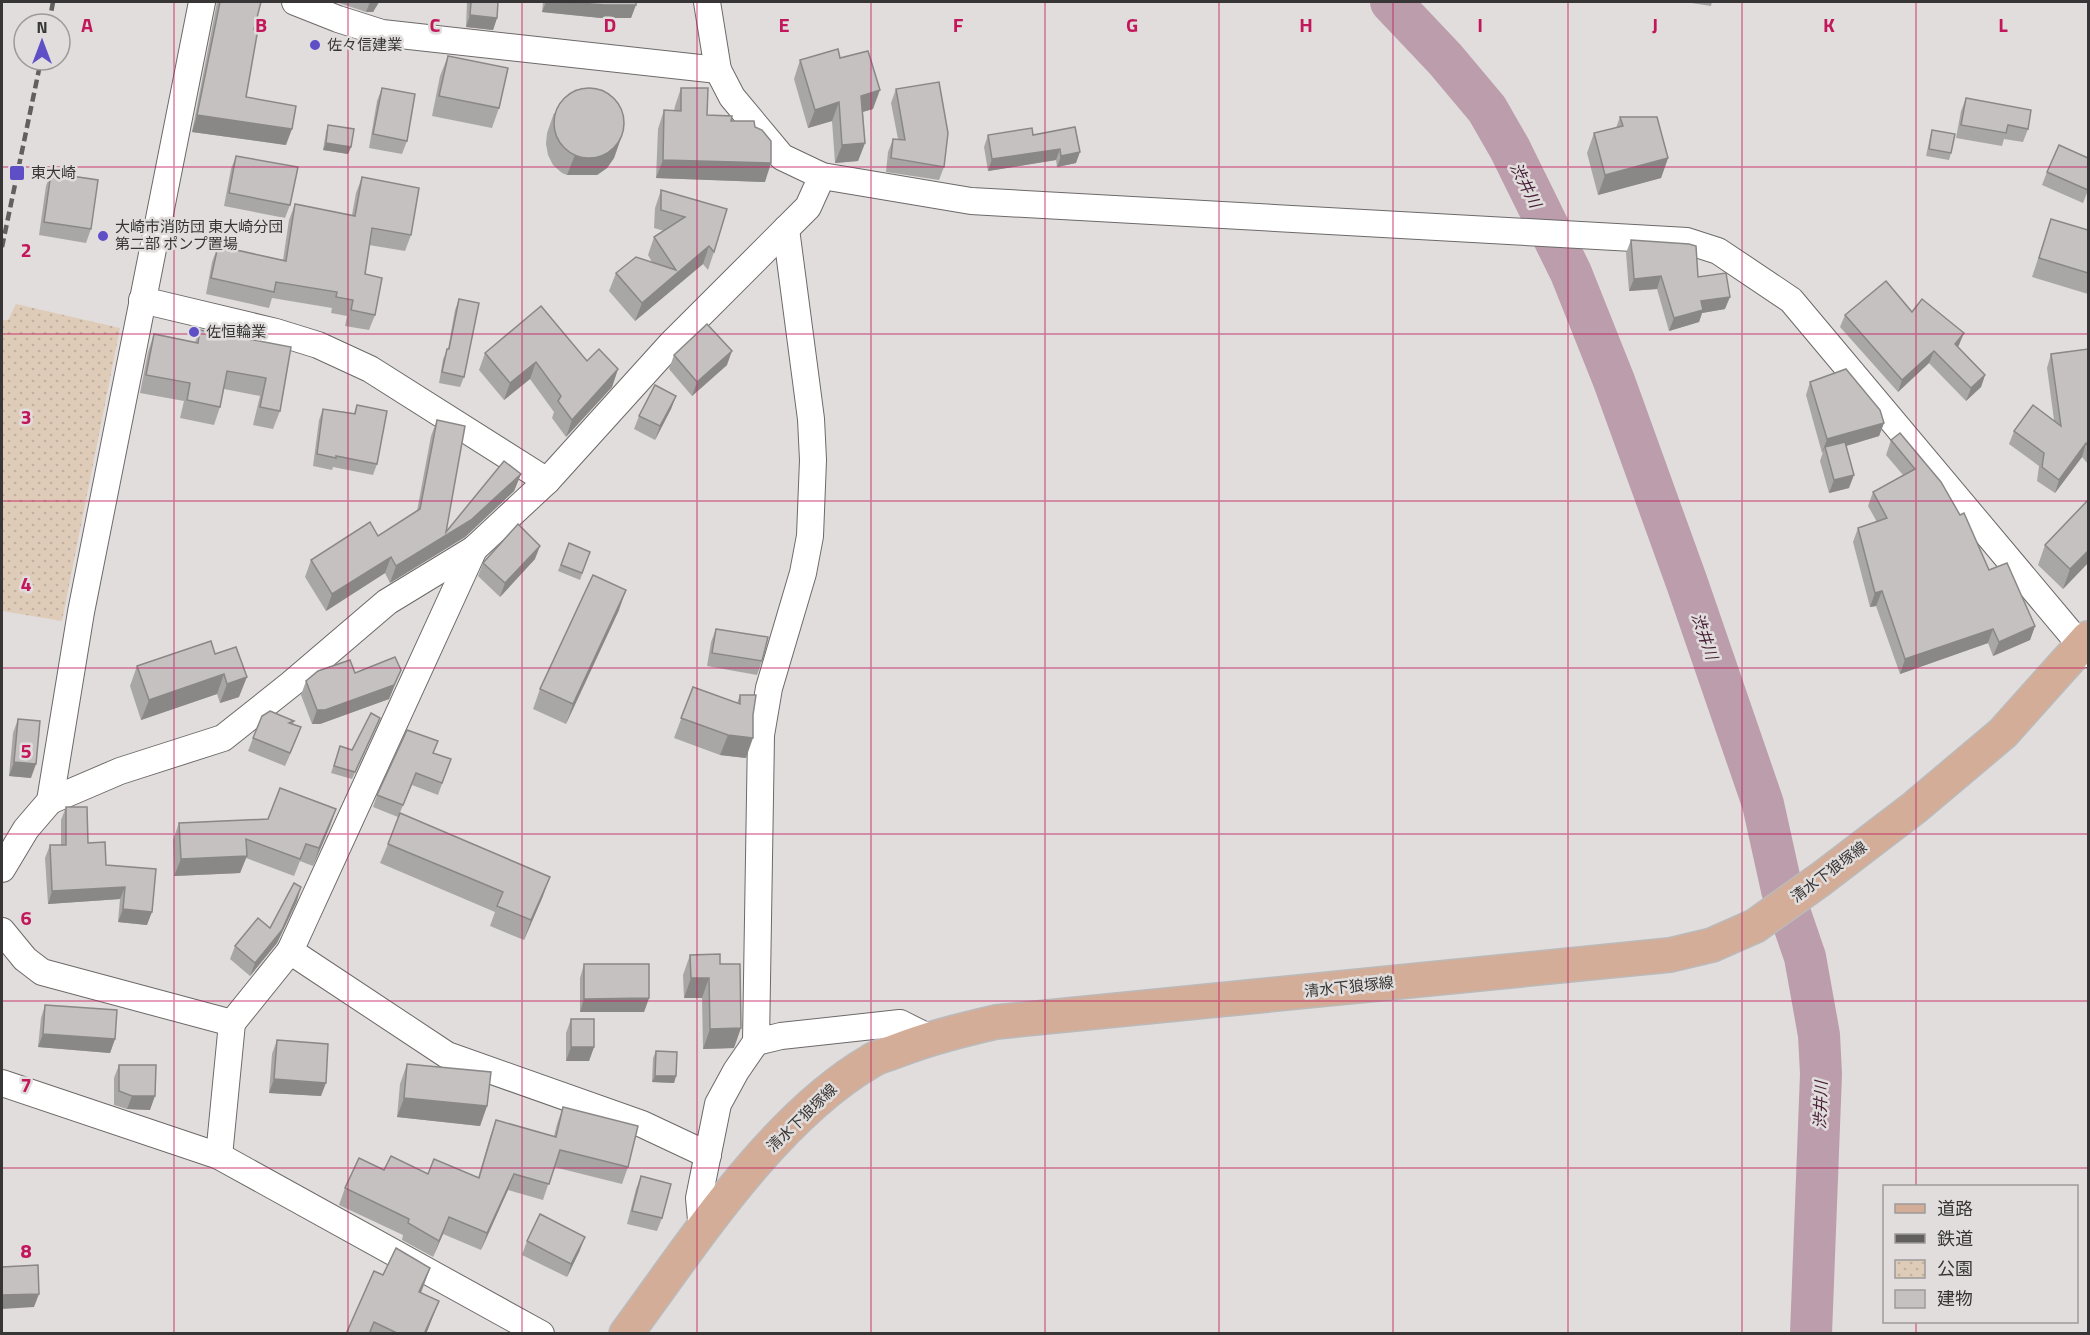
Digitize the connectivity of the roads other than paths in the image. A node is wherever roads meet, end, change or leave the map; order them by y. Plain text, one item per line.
1 (202, 2) edge
2 (295, 2) edge
3 (707, 2) edge
4 (718, 70) junction
5 (822, 176) junction
6 (786, 229) junction
7 (142, 300) junction
8 (547, 481) junction
9 (474, 549) junction
10 (2086, 646) edge
11 (50, 801) junction
12 (2, 869) edge
13 (2, 931) edge
14 (290, 951) junction
15 (232, 1023) junction
16 (930, 1038) junction
17 (756, 1042) junction
18 (2, 1083) edge
19 (708, 1155) junction
20 (219, 1156) junction
21 (702, 1231) junction
22 (541, 1334) edge
23 (626, 1334) edge

1 - 7 street
2 - 4 street
3 - 4 street
4 - 5 street
5 - 6 street
5 - 10 street
6 - 8 street
6 - 17 street
7 - 8 street
7 - 11 street
8 - 9 street
9 - 11 street
9 - 14 street
10 - 16 main road, 清水下狼塚線
11 - 12 street
13 - 15 street
14 - 15 street
14 - 19 street
15 - 20 street
16 - 17 street
16 - 21 main road, 清水下狼塚線
17 - 19 street
18 - 20 street
19 - 21 street
20 - 22 street
21 - 23 main road, 清水下狼塚線

